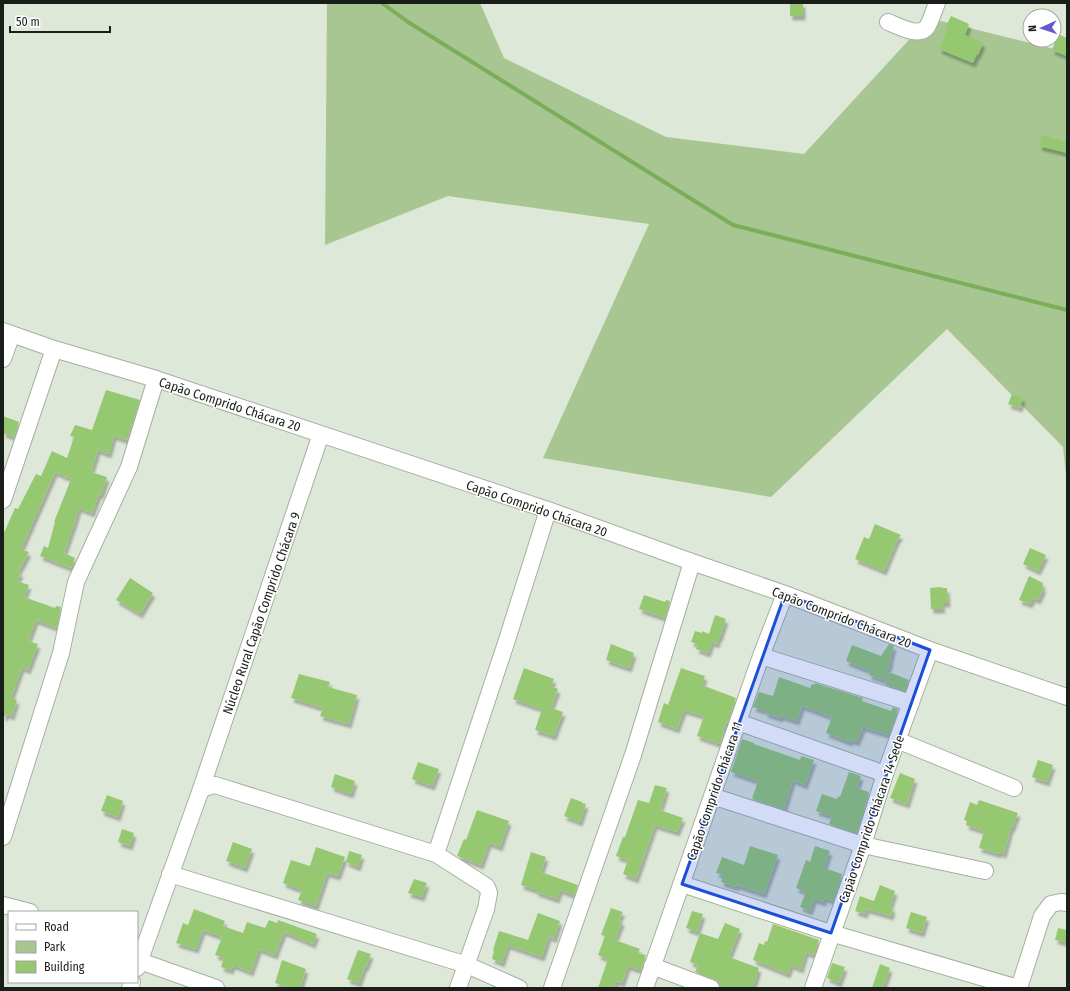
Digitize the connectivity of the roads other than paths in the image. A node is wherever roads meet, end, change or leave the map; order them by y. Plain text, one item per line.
1 (937, 3) edge
2 (888, 22) dead end
3 (7, 333) edge
4 (54, 349) junction
5 (3, 359) edge
6 (156, 379) junction
7 (321, 434) junction
8 (3, 500) edge
9 (548, 510) junction
10 (692, 562) junction
11 (785, 594) junction
12 (930, 650) junction
13 (761, 656) junction
14 (1067, 697) edge
15 (911, 703) junction
16 (738, 722) junction
17 (897, 740) junction
18 (885, 774) junction
19 (1014, 788) dead end
20 (200, 792) junction
21 (712, 796) junction
22 (3, 838) edge
23 (863, 846) junction
24 (436, 854) junction
25 (985, 871) dead end
26 (170, 874) junction
27 (682, 884) junction
28 (1067, 903) edge
29 (3, 905) edge
30 (26, 911) edge
31 (831, 933) junction
32 (138, 963) edge
33 (467, 965) junction
34 (652, 966) junction
35 (216, 988) edge
36 (458, 988) edge
37 (519, 988) edge
38 (552, 988) edge
39 (644, 988) edge
40 (711, 988) edge
41 (813, 988) edge
42 (1018, 988) edge

1 - 2 street
3 - 4 street, Capão Comprido Chácara 20
3 - 5 street
4 - 6 street, Capão Comprido Chácara 20
4 - 8 street
6 - 7 street, Capão Comprido Chácara 20
6 - 22 street
7 - 9 street, Capão Comprido Chácara 20
7 - 20 street, Núcleo Rural Capão Comprido Chácara 9
9 - 10 street, Capão Comprido Chácara 20
9 - 24 street
10 - 11 street, Capão Comprido Chácara 20
10 - 38 street
11 - 12 street, Capão Comprido Chácara 20
11 - 13 street, Capão Comprido Chácara 11
12 - 14 street, Capão Comprido Chácara 20
12 - 15 street, Capão Comprido Chácara 14 Sede
13 - 15 street
13 - 16 street, Capão Comprido Chácara 11
15 - 17 street, Capão Comprido Chácara 14 Sede
16 - 18 street
16 - 21 street, Capão Comprido Chácara 11
17 - 18 street, Capão Comprido Chácara 14 Sede
17 - 19 street
18 - 23 street, Capão Comprido Chácara 14 Sede
20 - 24 street
20 - 26 street, Núcleo Rural Capão Comprido Chácara 9
21 - 23 street
21 - 27 street, Capão Comprido Chácara 11
23 - 25 street
23 - 31 street, Capão Comprido Chácara 14 Sede
24 - 33 street
26 - 32 street, Núcleo Rural Capão Comprido Chácara 9
26 - 33 street
27 - 31 street
27 - 34 street, Capão Comprido Chácara 11
28 - 42 street
29 - 30 street
31 - 41 street, Capão Comprido Chácara 14 Sede
31 - 42 street
32 - 35 street
33 - 36 street
33 - 37 street
34 - 39 street, Capão Comprido Chácara 11
34 - 40 street

